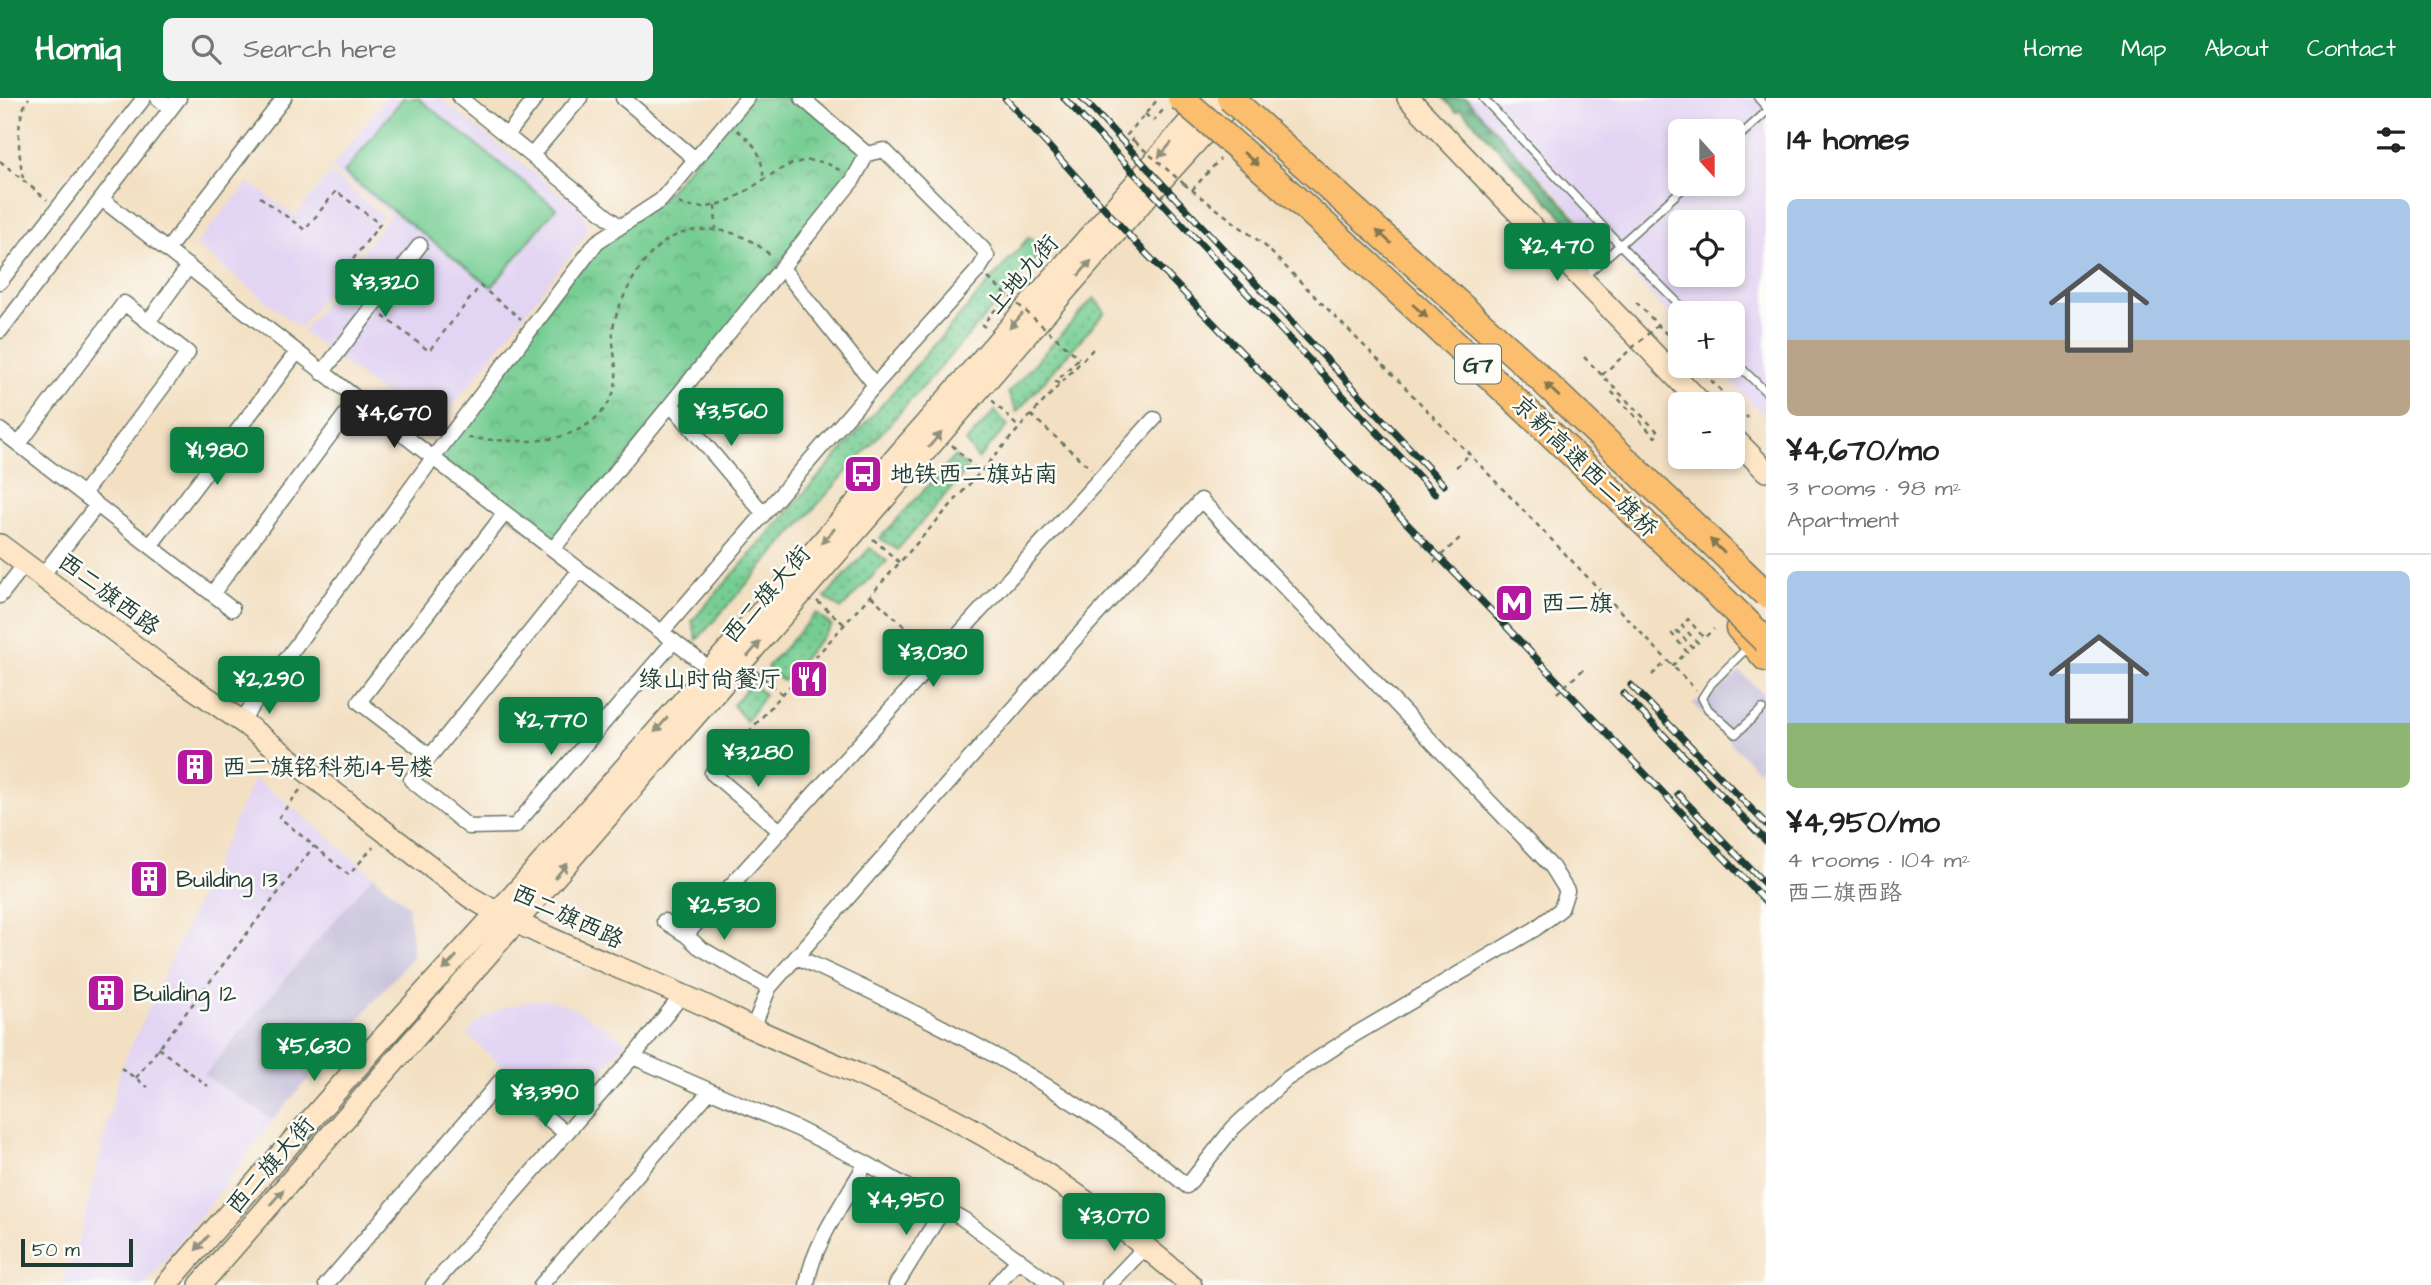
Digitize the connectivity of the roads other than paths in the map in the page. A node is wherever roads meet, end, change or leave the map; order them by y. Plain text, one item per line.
1 (144, 98) edge
2 (158, 98) edge
3 (284, 98) edge
4 (460, 98) edge
5 (536, 98) edge
6 (580, 98) edge
7 (623, 98) edge
8 (747, 98) edge
9 (802, 98) edge
10 (1210, 98) edge
11 (1230, 98) edge
12 (1236, 98) edge
13 (1408, 98) edge
14 (1483, 98) edge
15 (1758, 98) edge
16 (1174, 102) edge
17 (175, 103) edge
18 (1766, 107) edge
19 (1766, 112) edge
20 (1745, 131) edge
21 (507, 135) junction
22 (867, 154) junction
23 (532, 155) junction
24 (695, 159) junction
25 (1675, 196) edge
26 (103, 200) junction
27 (619, 226) junction
28 (420, 245) dead end
29 (1620, 245) junction
30 (167, 250) junction
31 (189, 266) junction
32 (782, 268) junction
33 (1582, 278) junction
34 (0, 282) edge
35 (1676, 301) edge
36 (148, 321) junction
37 (0, 331) edge
38 (297, 352) junction
39 (1745, 372) edge
40 (323, 373) junction
41 (875, 385) junction
42 (1691, 392) edge
43 (1766, 392) edge
44 (357, 399) junction
45 (671, 404) junction
46 (1154, 419) dead end
47 (0, 429) edge
48 (19, 444) junction
49 (1745, 449) edge
50 (433, 458) junction
51 (1766, 471) edge
52 (873, 485) joint
53 (83, 494) junction
54 (97, 505) junction
55 (505, 513) junction
56 (764, 514) junction
57 (0, 545) edge
58 (150, 546) junction
59 (553, 549) junction
60 (33, 570) junction
61 (580, 570) junction
62 (212, 594) junction
63 (1766, 594) edge
64 (0, 596) edge
65 (232, 609) dead end
66 (668, 636) junction
67 (1760, 648) edge
68 (710, 669) junction
69 (1762, 709) dead end
70 (242, 722) junction
71 (430, 756) junction
72 (712, 773) road end
73 (780, 831) junction
74 (506, 918) junction
75 (664, 921) dead end
76 (686, 935) junction
77 (797, 957) junction
78 (769, 988) junction
79 (682, 995) junction
80 (753, 1028) junction
81 (633, 1057) junction
82 (710, 1091) junction
83 (565, 1133) junction
84 (866, 1163) junction
85 (944, 1208) junction
86 (1146, 1246) junction
87 (1019, 1259) junction
88 (166, 1285) edge
89 (200, 1285) edge
90 (326, 1285) edge
91 (433, 1285) edge
92 (541, 1285) edge
93 (807, 1285) edge
94 (896, 1285) edge
95 (996, 1285) edge
96 (1053, 1285) edge
97 (1109, 1285) edge
98 (1191, 1285) edge

1 - 34 street
2 - 17 street
3 - 30 street
4 - 21 street
5 - 21 street
6 - 23 street
7 - 24 street
8 - 24 street
9 - 22 street
10 -> 52 main road, 上地九街
63 -> 11 highway, 京新高速西二旗桥 / G7, bridge
74 -> 12 main road, 西二旗大街
13 - 33 main road
14 - 29 lane
15 - 18 lane
16 -> 67 highway, 京新高速西二旗桥 / G7, bridge
17 - 26 street
19 - 20 lane
21 - 23 street
22 - 32 street
22 - 41 street
23 - 27 street
24 - 27 street
25 - 29 lane
26 - 30 street
26 - 37 street
27 - 50 street
28 - 40 street
29 - 33 lane
29 - 35 lane
30 - 31 street
31 - 36 street
31 - 38 street
32 - 41 street
32 - 45 street
33 - 42 main road
36 - 48 street
36 - 53 street
38 - 40 street
38 - 58 street
39 - 43 lane
40 - 44 street
41 - 56 street
44 - 50 street
44 - 62 street
45 - 56 street
45 - 59 street
46 - 73 street
47 - 48 street
48 - 53 street
49 - 51 main road
50 - 55 street
50 - 70 street
52 -> 68 main road, 西二旗大街
53 - 54 street
54 - 58 street
54 - 60 street
55 - 59 street
55 - 71 street
56 - 66 street
57 - 60 main road, 西二旗西路
58 - 62 street
59 - 61 street
60 - 64 street
60 - 70 main road, 西二旗西路
61 - 66 street
61 - 71 street
62 - 65 street
66 - 68 street
66 - 71 street
67 - 69 lane
68 -> 74 main road, 西二旗大街
70 - 74 main road, 西二旗西路
72 - 73 street
73 - 76 street
74 - 79 main road, 西二旗西路
74 -> 88 main road, 西二旗大街
89 -> 74 main road, 西二旗大街
75 - 76 street
76 - 78 street
77 - 77 street
77 - 78 street
78 - 80 street
79 - 80 main road, 西二旗西路
79 - 81 street
80 - 86 main road, 西二旗西路
81 - 82 street
81 - 83 street
82 - 84 street
82 - 92 street
83 - 90 street
83 - 91 street
84 - 85 street
84 - 93 street
85 - 87 street
85 - 94 street
86 - 97 street
86 - 98 main road, 西二旗西路
87 - 95 street
87 - 96 street

